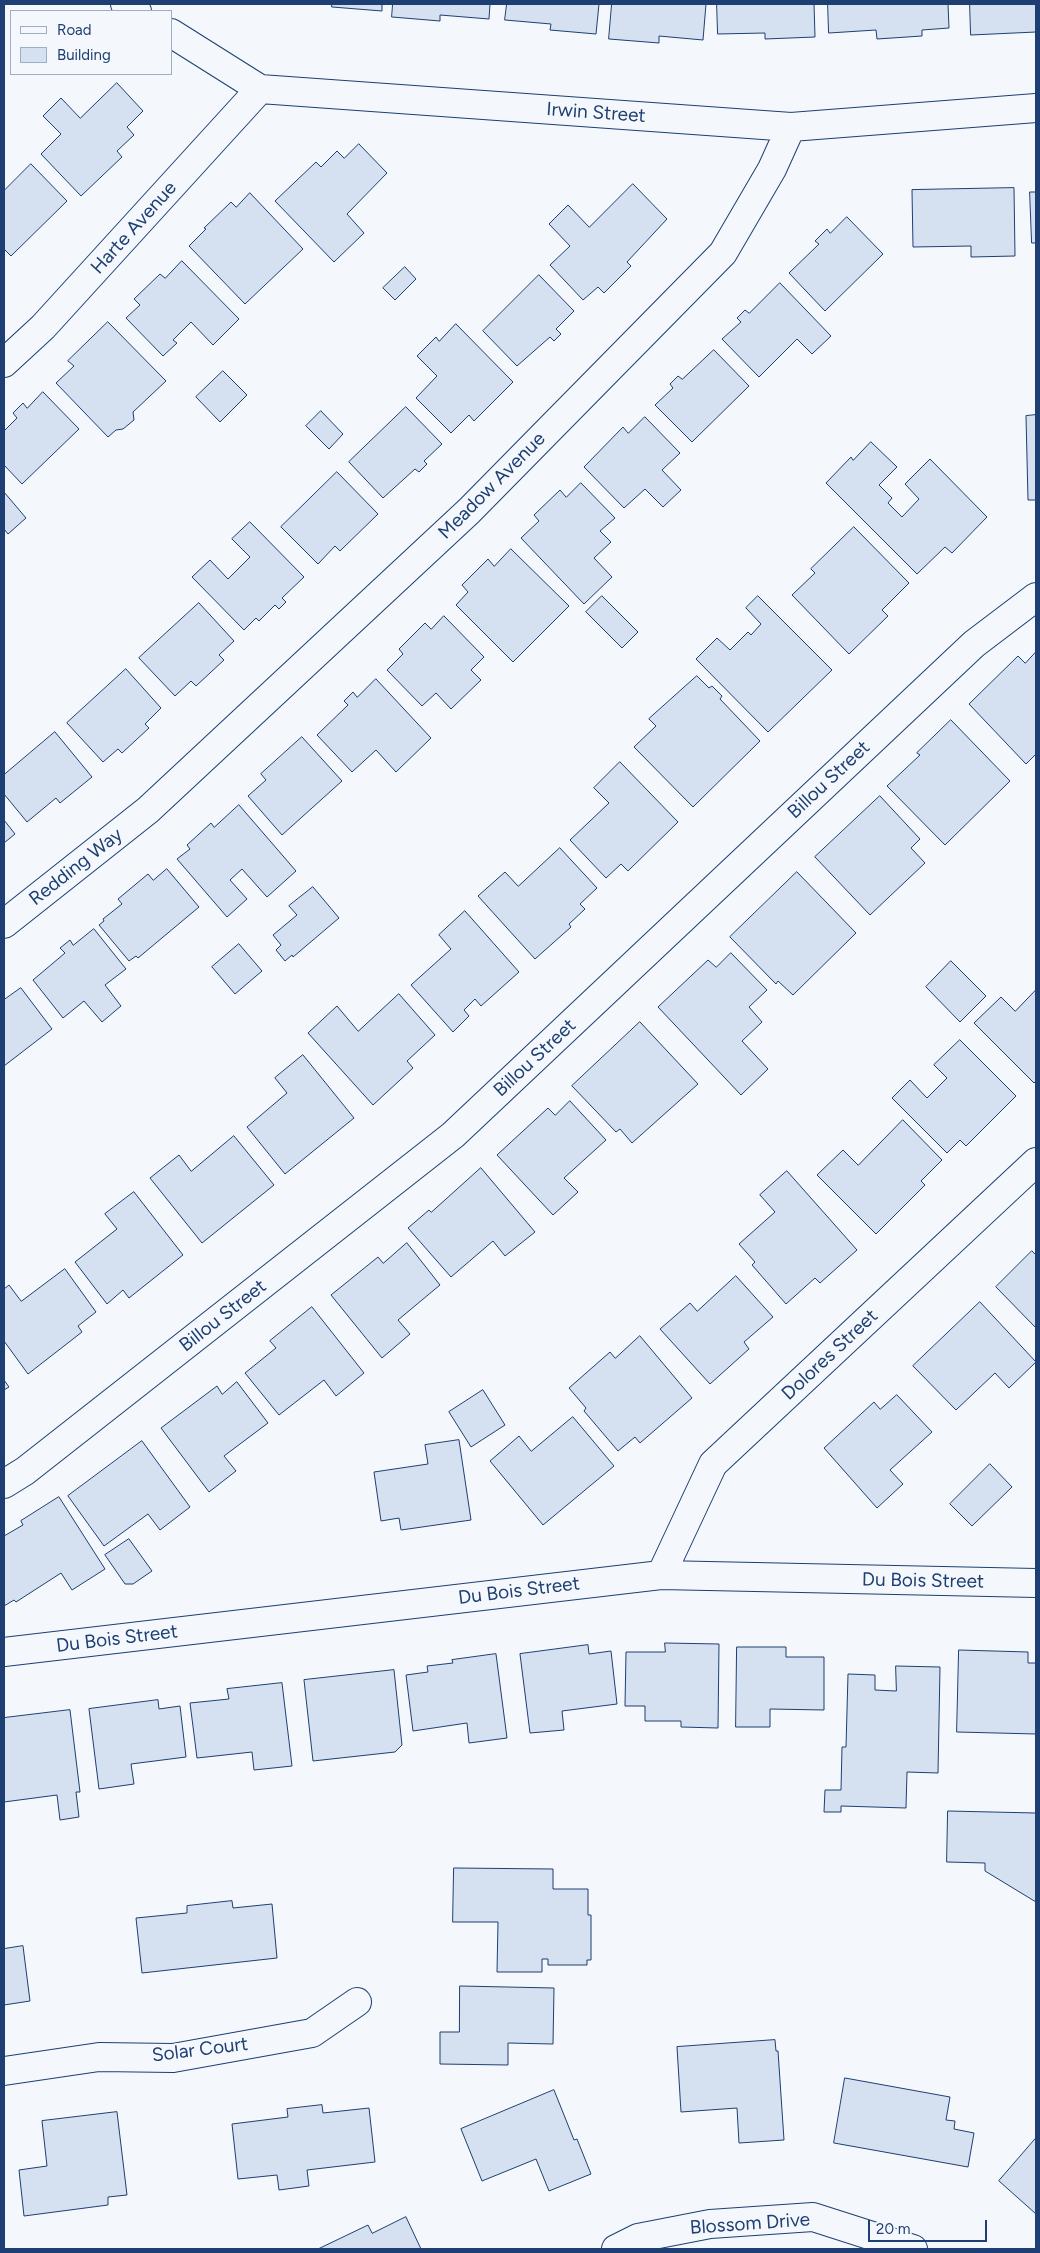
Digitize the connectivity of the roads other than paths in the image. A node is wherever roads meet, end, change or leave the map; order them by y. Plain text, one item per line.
1 (172, 34) edge
2 (260, 89) junction
3 (1036, 108) edge
4 (791, 127) junction
5 (4, 363) edge
6 (1036, 598) edge
7 (148, 810) joint
8 (4, 924) edge
9 (1036, 1162) edge
10 (4, 1484) edge
11 (661, 1575) junction
12 (1036, 1583) edge
13 (4, 1652) edge
14 (357, 2002) dead end
15 (4, 2070) edge
16 (616, 2249) edge
17 (913, 2249) edge

1 - 2 street, Irwin Street
2 - 4 street, Irwin Street
2 - 5 street, Harte Avenue
3 - 4 street, Irwin Street
4 - 7 street, Meadow Avenue
6 - 10 street, Billou Street
7 - 8 street, Redding Way
9 - 11 street, Dolores Street
11 - 12 street, Du Bois Street
11 - 13 street, Du Bois Street
14 - 15 street, Solar Court
16 - 17 street, Blossom Drive

